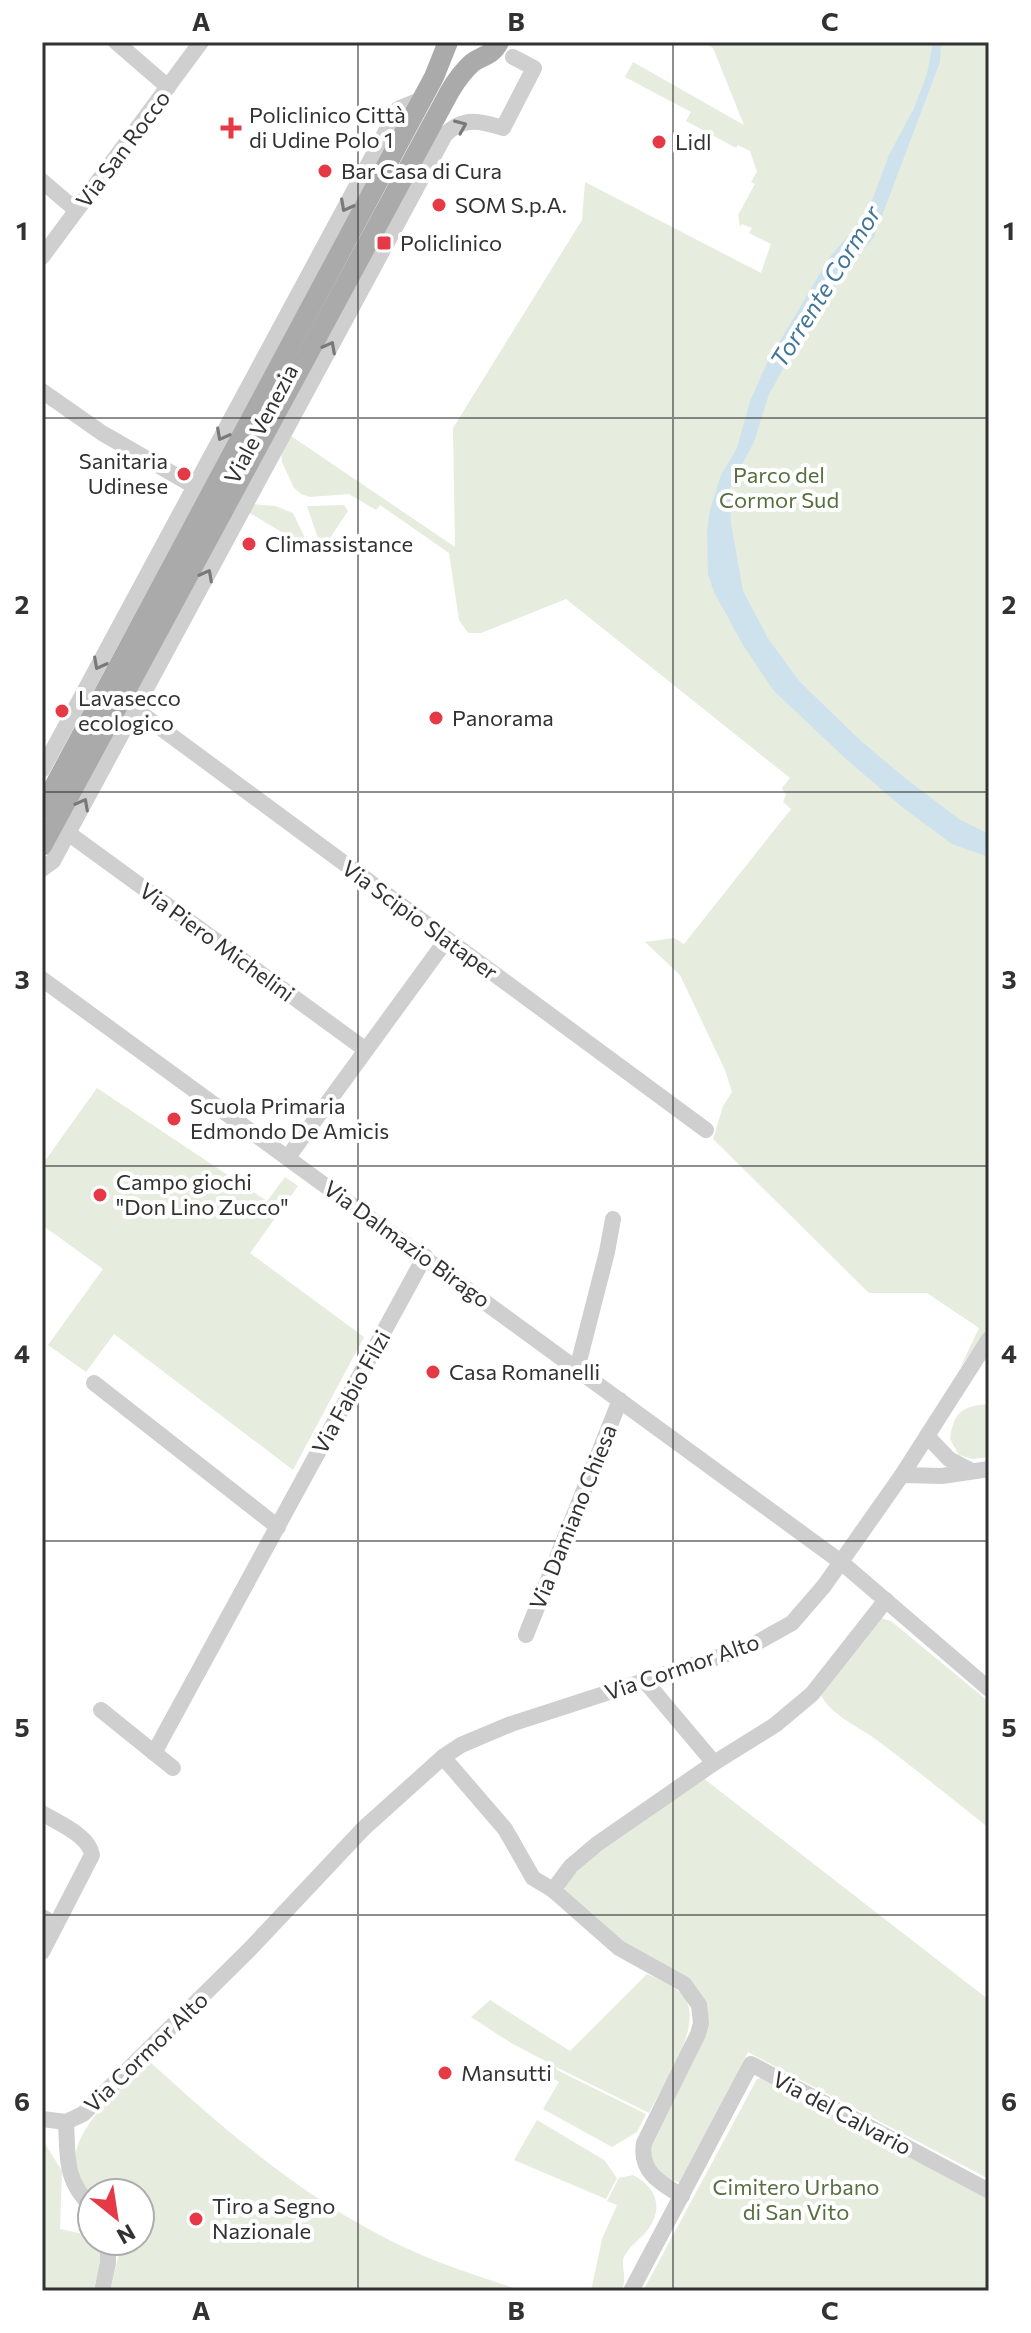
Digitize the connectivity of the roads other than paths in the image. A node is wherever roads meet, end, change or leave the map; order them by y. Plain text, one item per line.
1 (116, 42) edge
2 (201, 42) edge
3 (448, 42) edge
4 (496, 52) edge
5 (168, 87) junction
6 (420, 100) junction
7 (42, 181) edge
8 (76, 210) junction
9 (42, 255) edge
10 (42, 391) edge
11 (194, 486) junction
12 (135, 709) junction
13 (42, 770) edge
14 (42, 809) edge
15 (68, 833) junction
16 (42, 846) edge
17 (42, 869) edge
18 (447, 939) junction
19 (42, 979) edge
20 (366, 1050) junction
21 (706, 1130) dead end
22 (288, 1157) junction
23 (613, 1219) dead end
24 (425, 1256) junction
25 (989, 1339) edge
26 (577, 1369) junction
27 (94, 1383) dead end
28 (620, 1400) junction
29 (927, 1436) junction
30 (980, 1470) edge
31 (902, 1475) junction
32 (278, 1527) junction
33 (841, 1562) junction
34 (886, 1600) junction
35 (526, 1635) dead end
36 (645, 1681) junction
37 (989, 1689) edge
38 (101, 1710) dead end
39 (154, 1753) junction
40 (443, 1757) junction
41 (714, 1763) junction
42 (173, 1768) dead end
43 (42, 1813) edge
44 (553, 1890) junction
45 (49, 1921) edge
46 (42, 1952) edge
47 (42, 2119) edge
48 (66, 2122) junction
49 (76, 2187) edge
50 (989, 2191) edge
51 (682, 2196) junction
52 (108, 2257) edge
53 (102, 2291) edge
54 (631, 2291) edge

1 - 5 street
2 - 5 street, Via San Rocco
3 - 4 main road, Viale Venezia
3 - 6 main road, Viale Venezia
12 -> 4 street, Viale Venezia
4 - 16 main road, Viale Venezia
5 - 8 street, Via San Rocco
6 -> 11 street, Viale Venezia
6 - 14 main road, Viale Venezia
7 - 8 street
8 - 9 street, Via San Rocco
10 - 11 street
11 -> 13 street, Viale Venezia
15 -> 12 street, Viale Venezia
12 - 18 street, Via Scipio Slataper
15 - 17 street, Viale Venezia
15 - 20 street, Via Piero Michelini
18 - 20 street
18 - 21 street, Via Scipio Slataper
19 - 22 street, Via Dalmazio Birago
20 - 22 street
22 - 24 street, Via Dalmazio Birago
23 - 26 street
24 - 26 street, Via Dalmazio Birago
24 - 32 street, Via Fabio Filzi
25 - 29 street, Via Cormor Alto
26 - 28 street, Via Dalmazio Birago
27 - 32 street
28 - 33 street, Via Dalmazio Birago
28 - 35 street, Via Damiano Chiesa
29 - 30 street
29 - 31 street, Via Cormor Alto
30 - 31 street
31 - 33 street, Via Cormor Alto
32 - 39 street, Via Fabio Filzi
33 - 34 street, Via Dalmazio Birago
33 - 36 street, Via Cormor Alto
34 - 37 street, Via Dalmazio Birago
34 - 41 street
36 - 40 street, Via Cormor Alto
36 - 41 street
38 - 39 street
39 - 42 street
40 - 44 street
40 - 48 street, Via Cormor Alto
41 - 44 street
43 - 45 street
44 - 51 street
45 - 46 street
47 - 48 street, Via Cormor Alto
48 - 49 street
50 - 51 street, Via del Calvario
51 - 54 street, Via del Calvario
52 - 53 street

